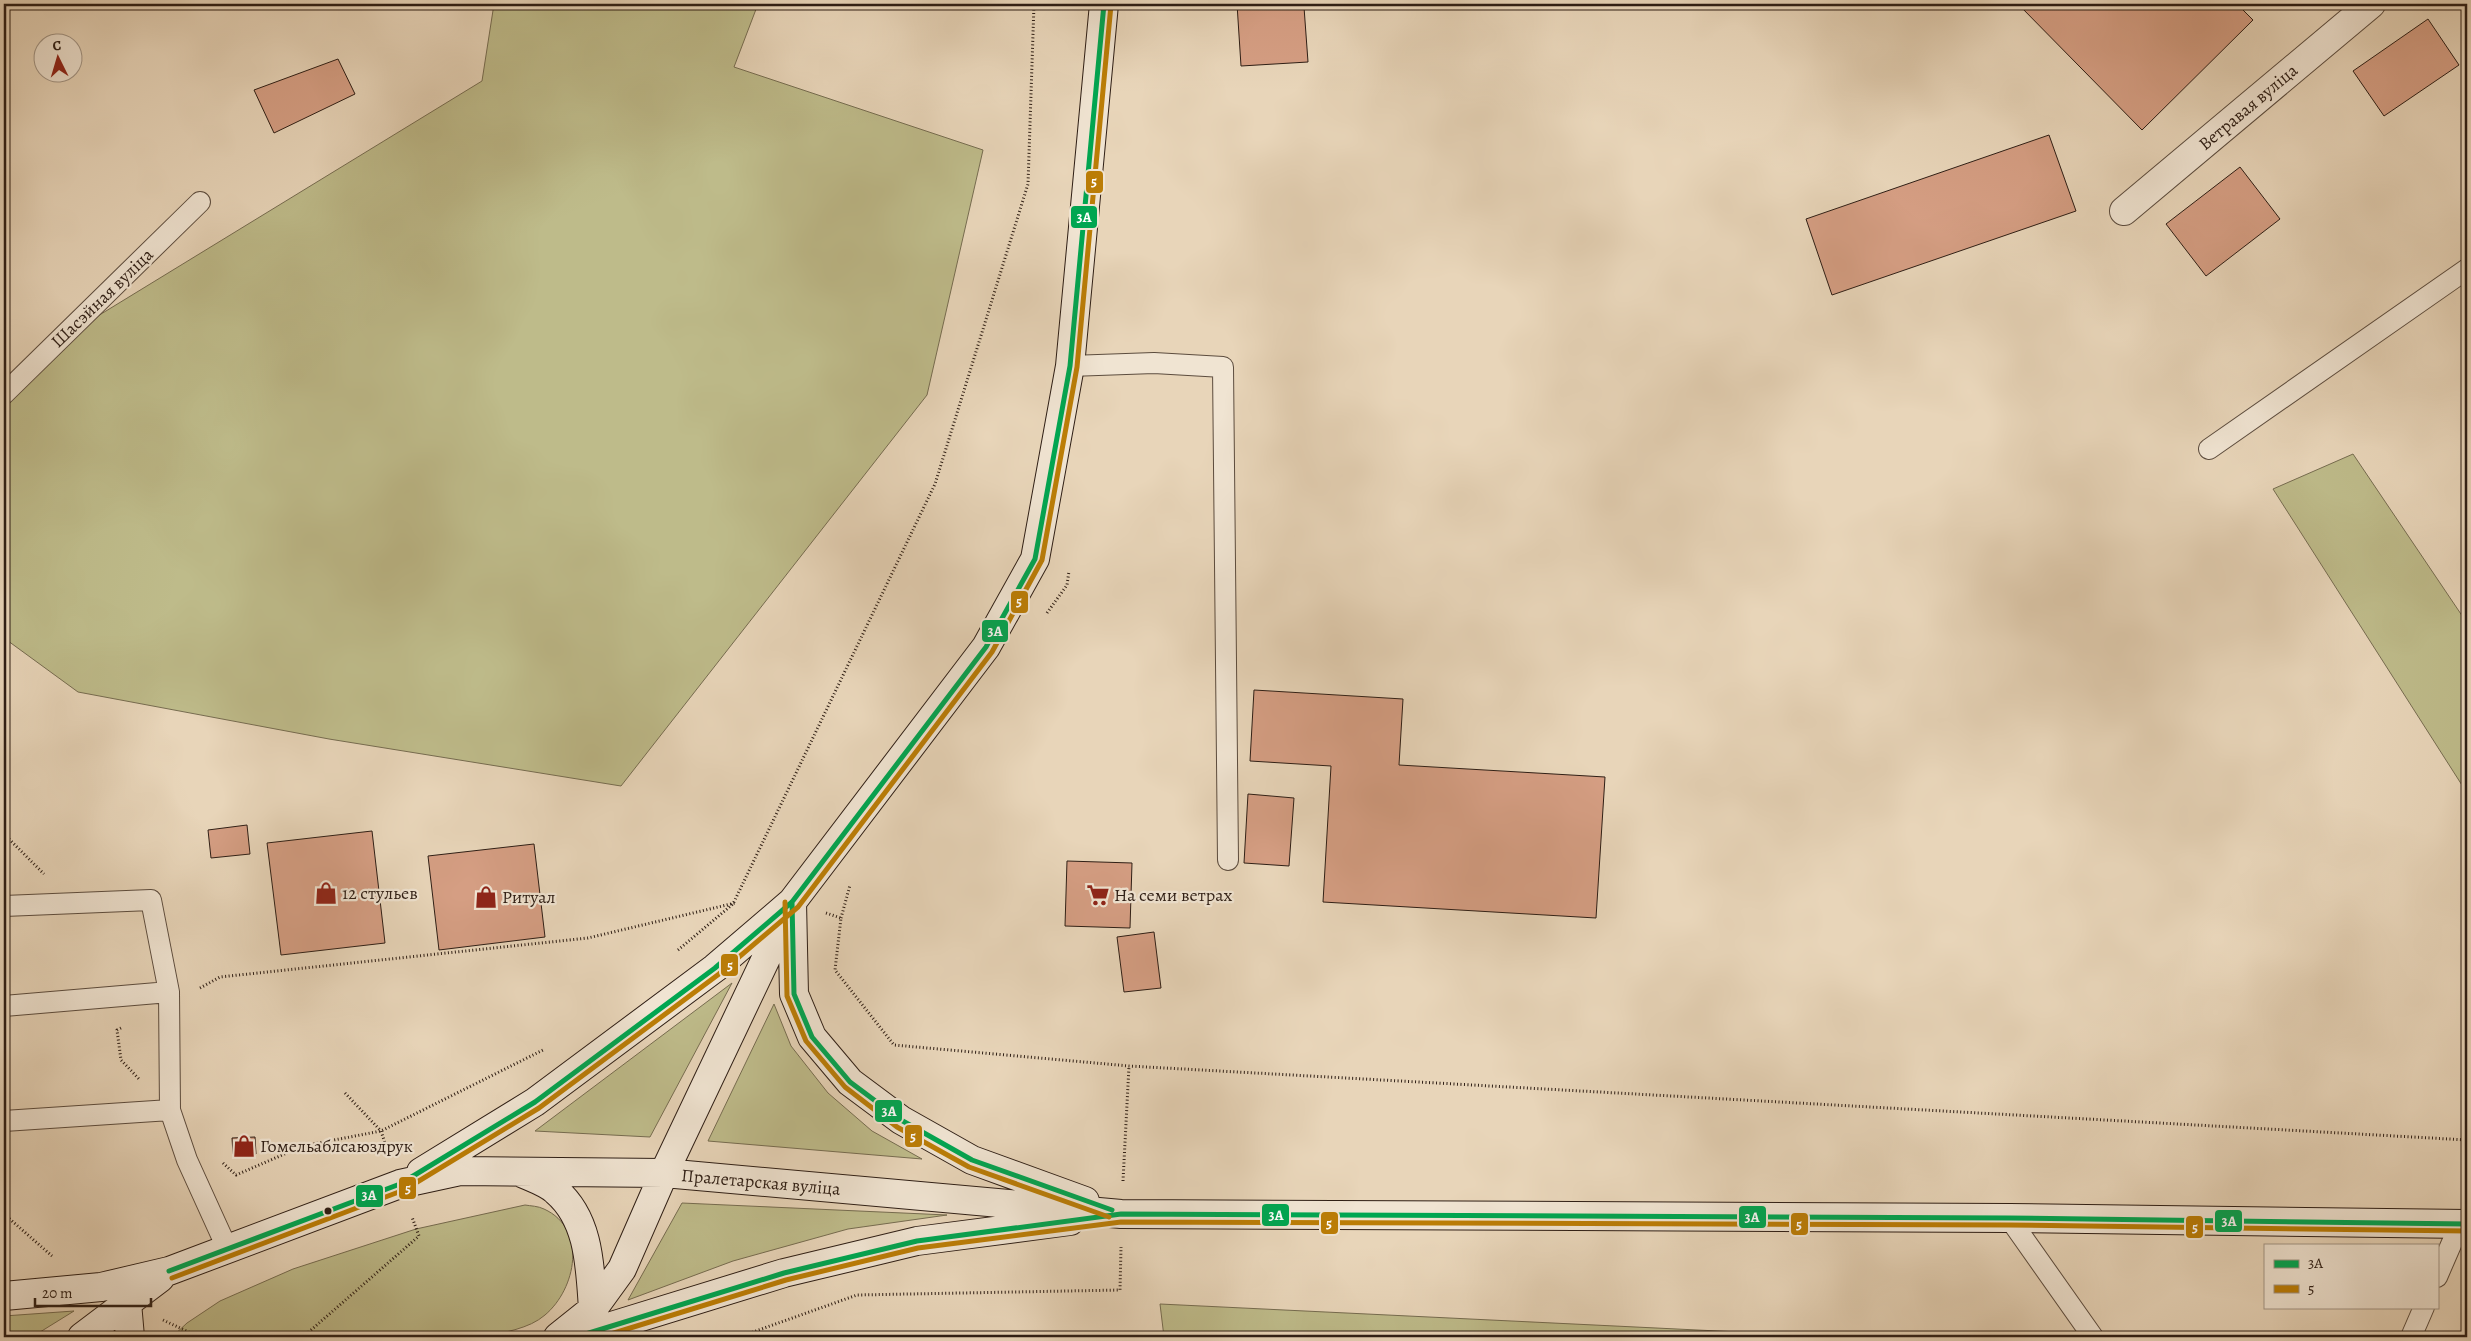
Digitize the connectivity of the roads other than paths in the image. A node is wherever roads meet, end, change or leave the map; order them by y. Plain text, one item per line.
1 (1104, 4) edge
2 (2366, 5) edge
3 (200, 202) dead end
4 (2124, 211) dead end
5 (2467, 269) edge
6 (1070, 366) junction
7 (4, 394) edge
8 (2209, 449) dead end
9 (1228, 860) dead end
10 (792, 902) junction
11 (4, 906) edge
12 (169, 992) junction
13 (4, 1006) edge
14 (170, 1110) junction
15 (4, 1121) edge
16 (517, 1170) junction
17 (664, 1173) junction
18 (400, 1184) junction
19 (1121, 1214) junction
20 (2009, 1218) junction
21 (2464, 1224) edge
22 (227, 1248) junction
23 (169, 1271) junction
24 (2438, 1275) edge
25 (4, 1296) edge
26 (127, 1303) junction
27 (2424, 1308) edge
28 (593, 1309) junction
29 (82, 1337) edge
30 (130, 1337) edge
31 (558, 1337) edge
32 (576, 1337) edge
33 (2093, 1337) edge
34 (2411, 1337) edge

1 - 6 main road
2 - 4 main road, Ветравая вуліца
3 - 7 lane, Шасэйная вуліца
5 - 8 lane
6 - 9 lane
6 - 10 main road
10 - 17 main road
10 - 18 main road
10 - 19 main road
11 - 12 lane
12 - 13 lane
12 - 14 lane
14 - 15 lane
14 - 22 lane
16 - 17 main road, Пралетарская вуліца
16 - 18 main road, Пралетарская вуліца
16 - 28 main road
17 - 19 main road, Пралетарская вуліца
17 - 28 main road
18 - 22 main road
19 - 20 main road, Пралетарская вуліца
19 - 32 main road, Пралетарская вуліца
20 - 21 main road, Пралетарская вуліца
20 - 33 lane
21 - 24 lane
22 - 23 main road
23 - 25 main road
23 - 26 main road
26 - 29 main road
26 - 30 main road
27 - 34 lane
28 - 31 main road

